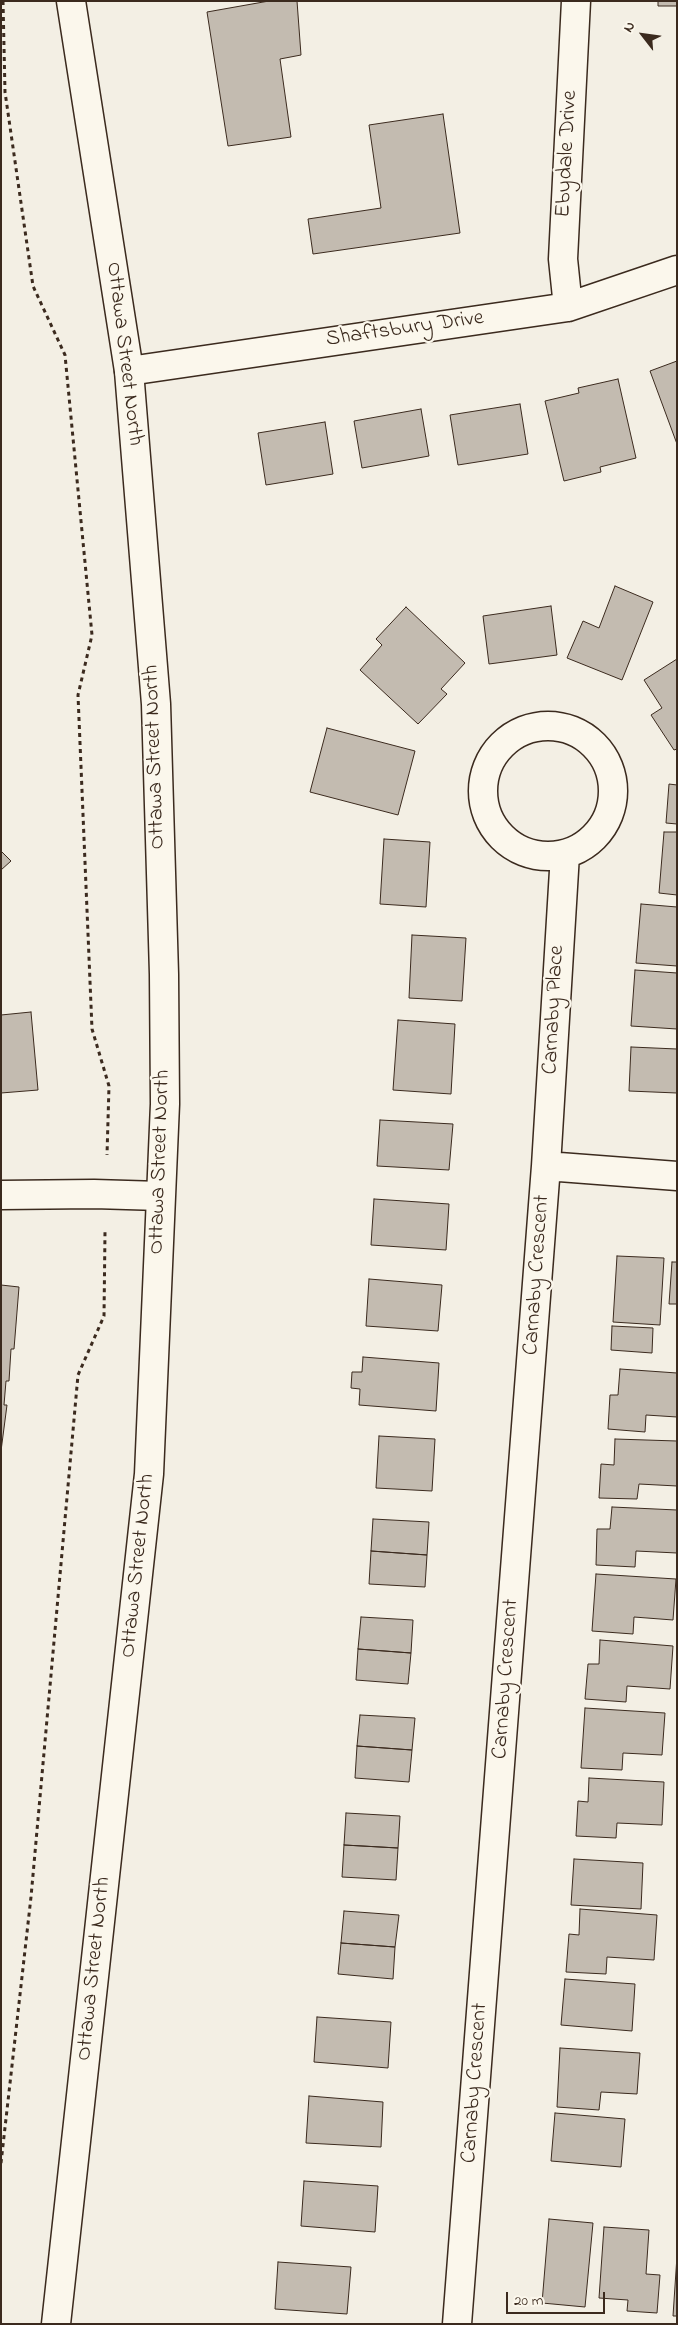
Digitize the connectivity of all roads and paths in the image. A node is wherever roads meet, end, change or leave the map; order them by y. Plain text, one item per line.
1 (3, 1) edge
2 (70, 1) edge
3 (576, 1) edge
4 (677, 270) edge
5 (568, 307) junction
6 (129, 371) junction
7 (565, 854) junction
8 (107, 1155) dead end
9 (546, 1166) junction
10 (677, 1176) edge
11 (1, 1195) edge
12 (160, 1196) junction
13 (105, 1232) dead end
14 (1, 2163) edge
15 (56, 2324) edge
16 (457, 2324) edge

1 - 8 path
2 - 6 street, Ottawa Street North
3 - 5 street, Ebydale Drive
4 - 5 street, Shaftsbury Drive
5 - 6 street, Shaftsbury Drive
6 - 12 street, Ottawa Street North
7 - 7 street
7 - 9 street, Carnaby Place
9 - 10 street, Carnaby Crescent
9 - 16 street, Carnaby Crescent
11 - 12 street
12 - 15 street, Ottawa Street North
13 - 14 path

